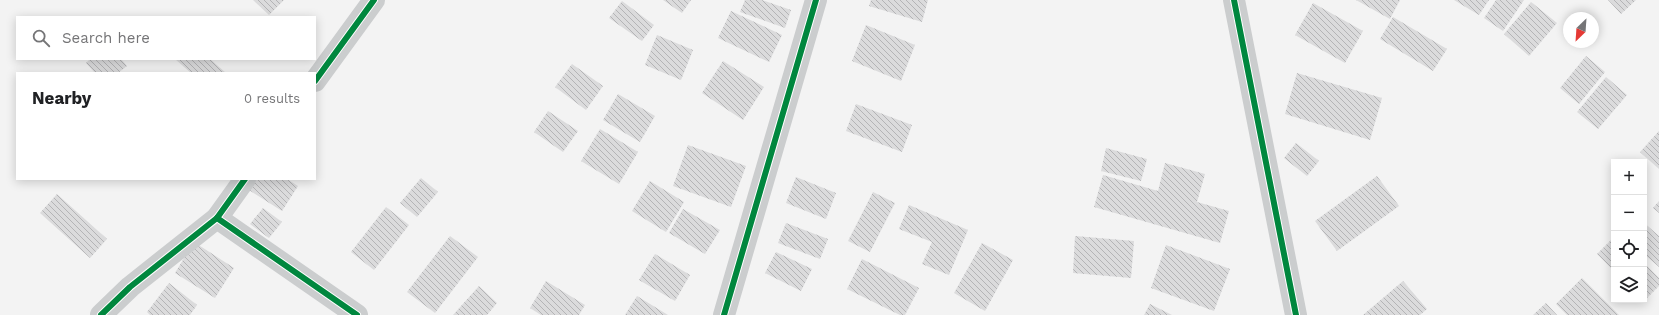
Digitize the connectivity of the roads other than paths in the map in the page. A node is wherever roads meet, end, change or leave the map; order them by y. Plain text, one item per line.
1 (374, 0) edge
2 (816, 0) edge
3 (1234, 0) edge
4 (316, 80) edge
5 (244, 180) edge
6 (217, 218) junction
7 (101, 315) edge
8 (357, 315) edge
9 (724, 315) edge
10 (1296, 315) edge

1 - 4 street
2 - 9 street
3 - 10 street
5 - 6 street
6 - 7 street
6 - 8 street

